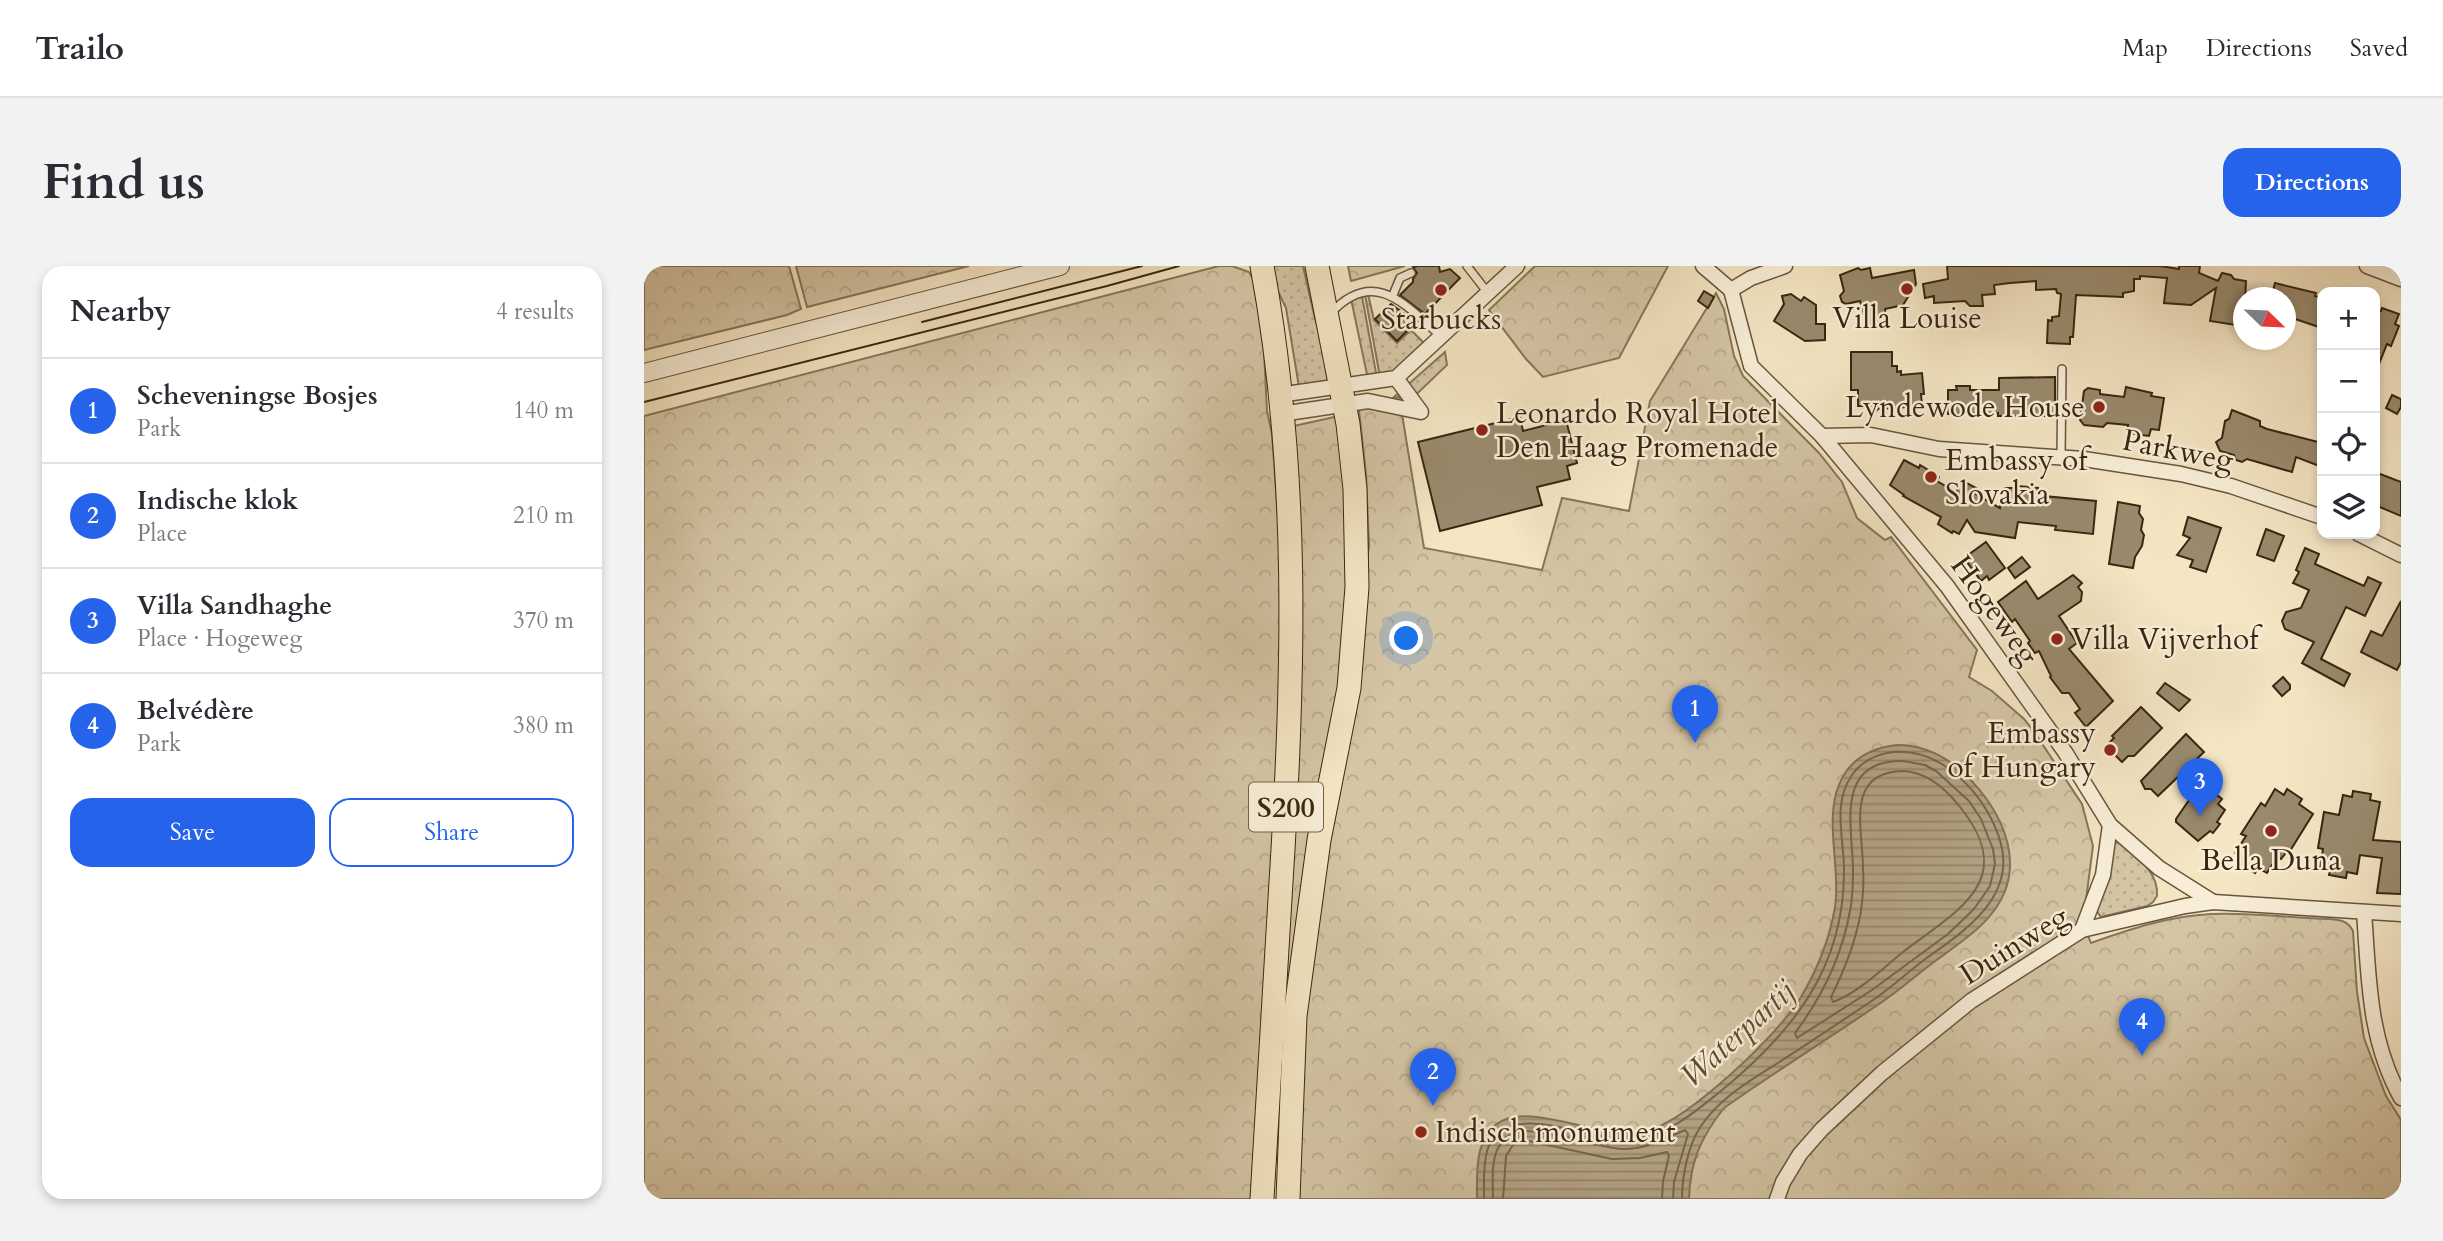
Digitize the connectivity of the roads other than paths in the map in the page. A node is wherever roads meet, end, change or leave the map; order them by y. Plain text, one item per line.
1 (1060, 266) edge
2 (1262, 266) edge
3 (1317, 266) edge
4 (1467, 266) edge
5 (1517, 266) edge
6 (1703, 266) edge
7 (1785, 266) edge
8 (2367, 266) edge
9 (1411, 273) dead end
10 (2401, 279) edge
11 (1731, 290) junction
12 (1488, 294) junction
13 (1393, 295) junction
14 (1329, 316) junction
15 (1442, 337) junction
16 (2062, 369) dead end
17 (644, 373) edge
18 (1396, 377) junction
19 (1343, 395) junction
20 (1280, 405) junction
21 (1822, 436) junction
22 (2061, 458) junction
23 (2317, 515) edge
24 (2369, 539) edge
25 (2401, 555) edge
26 (2110, 825) junction
27 (2213, 902) junction
28 (2364, 912) junction
29 (2401, 914) edge
30 (2082, 930) junction
31 (2401, 1098) edge
32 (1262, 1199) edge
33 (1288, 1199) edge
34 (1777, 1199) edge

1 - 17 street
2 - 20 main road, S200
3 - 14 main road, S200
4 - 12 lane
5 - 12 street
6 - 11 street
7 - 11 street
8 - 10 street
9 - 13 lane
11 - 21 street
12 - 15 street
13 - 14 lane
13 - 15 lane
14 - 19 main road, S200
15 - 18 street
16 - 22 lane
18 - 19 street
18 - 19 street
19 - 20 street
19 - 33 main road, S200
20 - 32 main road, S200
21 - 22 street, Parkweg
21 - 26 street, Hogeweg
22 - 23 street, Parkweg
24 - 25 street
26 - 27 street, Hogeweg
26 - 30 street
27 - 28 street, Duinweg
27 - 30 street, Duinweg
28 - 29 street, Duinweg
28 - 31 street
30 - 34 street, Duinweg

